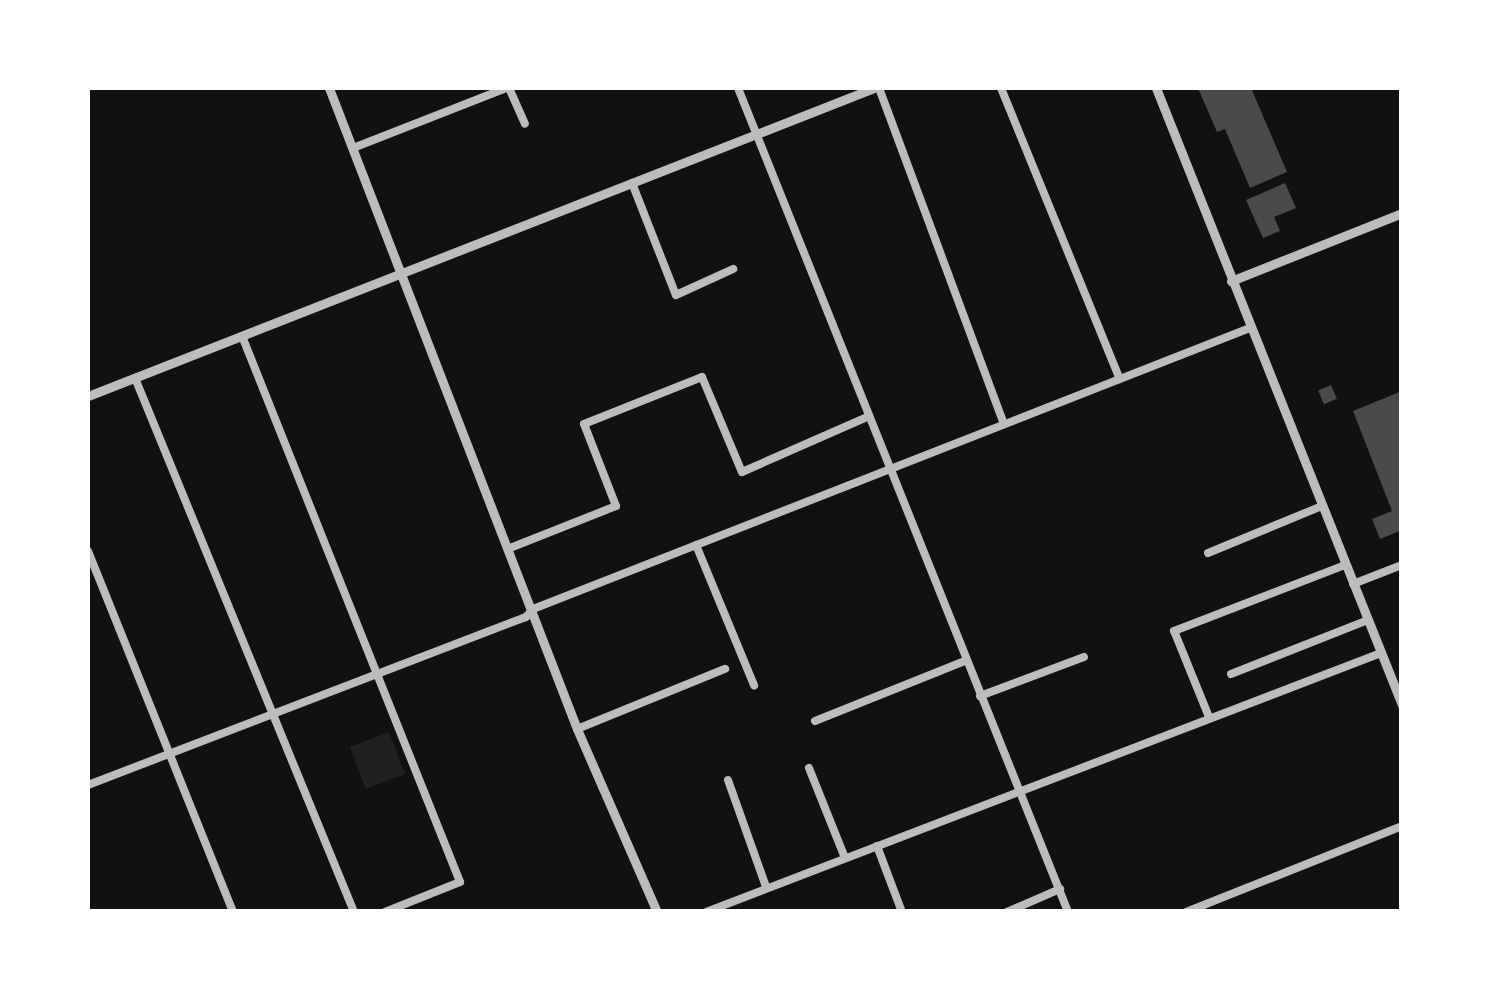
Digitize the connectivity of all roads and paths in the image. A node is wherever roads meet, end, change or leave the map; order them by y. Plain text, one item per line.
1 (329, 88) edge
2 (508, 88) edge
3 (738, 88) edge
4 (876, 88) edge
5 (1000, 88) edge
6 (1156, 88) edge
7 (525, 124) dead end
8 (753, 132) junction
9 (353, 148) junction
10 (632, 183) junction
11 (1402, 213) edge
12 (733, 269) dead end
13 (400, 274) junction
14 (1231, 281) junction
15 (1250, 328) junction
16 (242, 336) junction
17 (135, 378) junction
18 (1120, 378) junction
19 (88, 396) edge
20 (868, 417) junction
21 (1004, 424) junction
22 (888, 470) junction
23 (1322, 506) junction
24 (696, 545) junction
25 (510, 548) junction
26 (88, 551) edge
27 (1208, 553) dead end
28 (1345, 565) junction
29 (1402, 565) edge
30 (1353, 584) junction
31 (533, 610) junction
32 (1368, 620) junction
33 (1380, 653) junction
34 (1084, 657) dead end
35 (965, 661) junction
36 (725, 669) dead end
37 (1231, 674) dead end
38 (378, 675) junction
39 (754, 685) dead end
40 (980, 696) junction
41 (1402, 705) edge
42 (273, 715) junction
43 (1208, 717) junction
44 (815, 722) dead end
45 (577, 729) junction
46 (172, 755) junction
47 (809, 768) dead end
48 (728, 780) dead end
49 (88, 785) edge
50 (1022, 792) junction
51 (1402, 826) edge
52 (878, 846) junction
53 (845, 858) junction
54 (766, 887) junction
55 (1060, 889) junction
56 (232, 912) edge
57 (354, 912) edge
58 (385, 912) edge
59 (656, 912) edge
60 (706, 912) edge
61 (902, 912) edge
62 (1007, 912) edge
63 (1068, 912) edge
64 (1186, 912) edge

1 - 9 street
2 - 7 street
2 - 9 street
3 - 8 street
4 - 8 street
4 - 21 street
5 - 18 street
6 - 14 street
8 - 10 street
8 - 20 street
9 - 13 street
10 - 12 street
10 - 13 street
11 - 14 street
13 - 16 street
13 - 25 street
14 - 15 street
15 - 18 street
15 - 23 street
16 - 17 street
16 - 38 street
17 - 19 street
17 - 42 street
18 - 21 street
20 - 22 street
20 - 25 street
21 - 22 street
22 - 24 street
22 - 35 street
23 - 27 street
23 - 28 street
24 - 31 street
24 - 39 street
25 - 31 street
26 - 46 street
28 - 30 street
28 - 43 street
29 - 30 street
30 - 32 street
31 - 38 street
31 - 45 street
32 - 33 street
32 - 37 street
33 - 41 street
33 - 43 street
34 - 40 street
35 - 40 street
35 - 44 street
36 - 45 street
38 - 42 street
38 - 58 street
40 - 50 street
42 - 46 street
42 - 57 street
43 - 50 street
45 - 59 street
46 - 49 street
46 - 56 street
47 - 53 street
48 - 54 street
50 - 52 street
50 - 55 street
51 - 64 street
52 - 53 street
52 - 61 street
53 - 54 street
54 - 60 street
55 - 62 street
55 - 63 street

